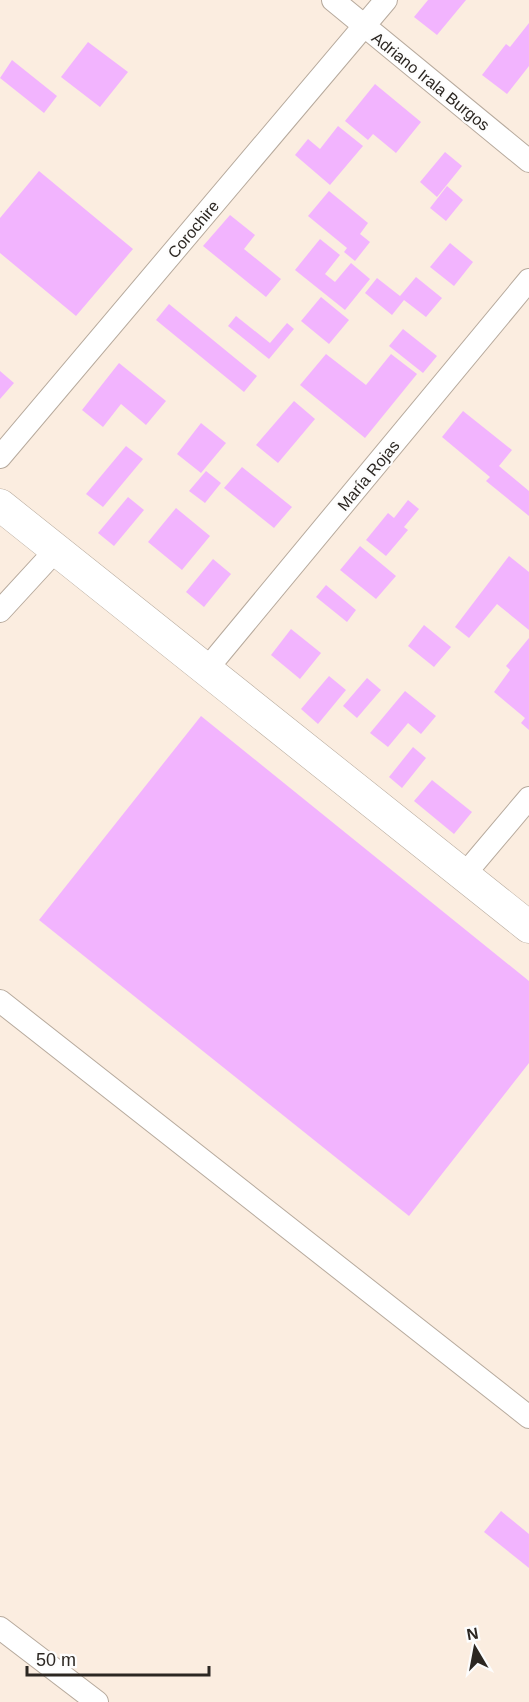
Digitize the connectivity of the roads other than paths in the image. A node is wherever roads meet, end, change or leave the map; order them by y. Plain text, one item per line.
1 (333, 0) edge
2 (386, 0) edge
3 (364, 26) junction
4 (529, 161) edge
5 (529, 280) edge
6 (0, 457) edge
7 (0, 506) edge
8 (56, 550) junction
9 (0, 611) edge
10 (206, 670) junction
11 (529, 798) edge
12 (464, 875) junction
13 (529, 927) edge
14 (0, 1001) edge
15 (529, 1417) edge
16 (0, 1628) edge
17 (97, 1702) edge

1 - 3 street, Adriano Irala Burgos
2 - 3 street, Corochire
3 - 4 street, Adriano Irala Burgos
3 - 6 street, Corochire
5 - 10 street, María Rojas
7 - 8 street
8 - 9 street
8 - 10 street
10 - 12 street
11 - 12 street
12 - 13 street
14 - 15 street
16 - 17 street

